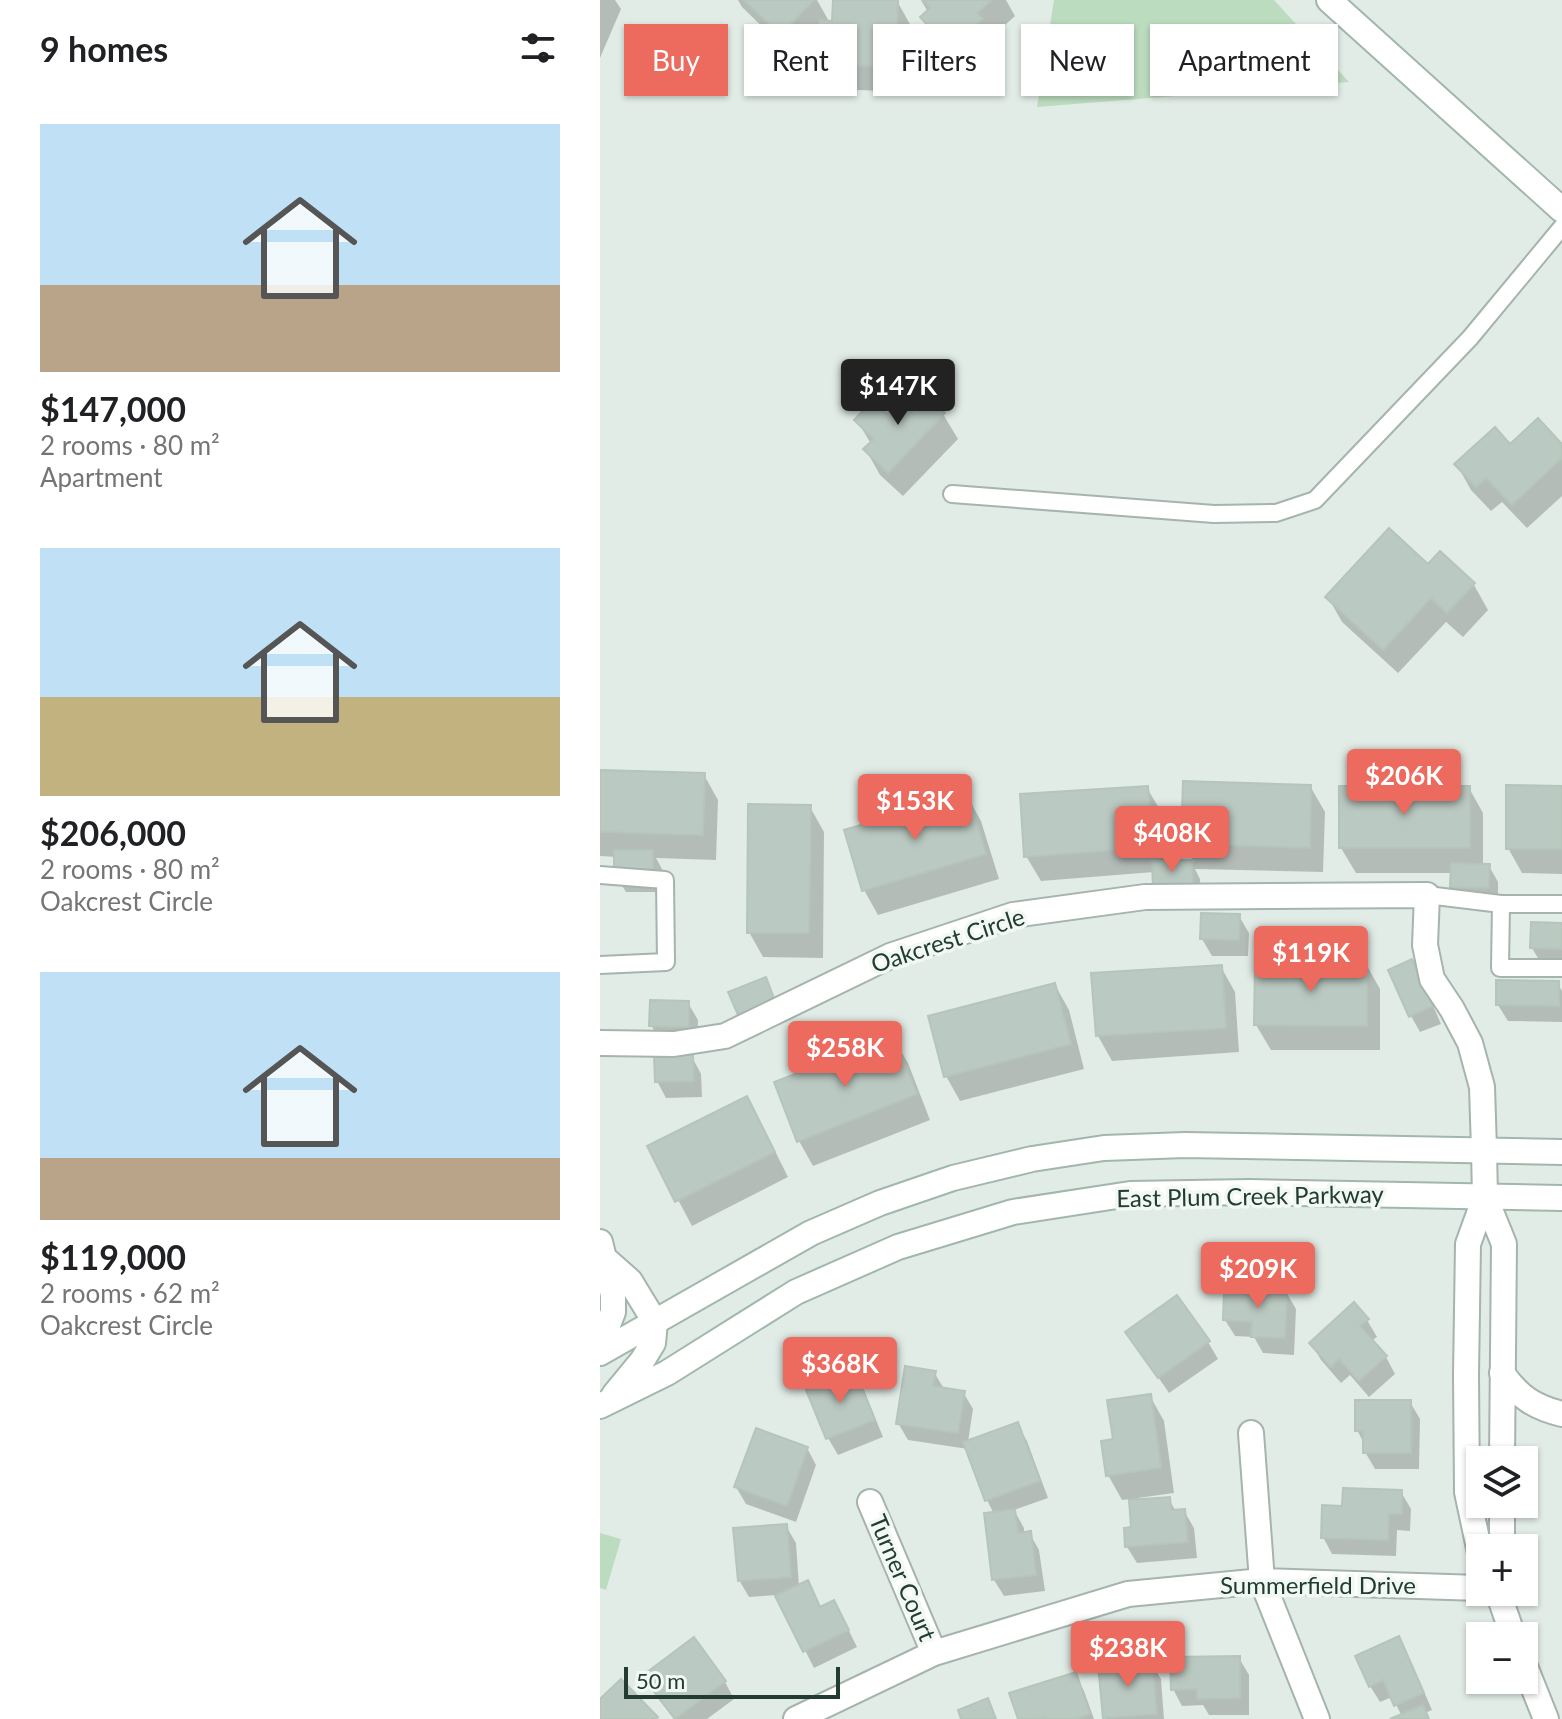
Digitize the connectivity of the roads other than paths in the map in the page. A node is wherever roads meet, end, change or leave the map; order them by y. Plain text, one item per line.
1 (1329, 0) edge
2 (1562, 210) edge
3 (1562, 227) edge
4 (952, 494) dead end
5 (600, 875) edge
6 (1427, 895) junction
7 (1501, 904) junction
8 (1562, 904) edge
9 (600, 965) edge
10 (1562, 968) edge
11 (600, 1043) edge
12 (1484, 1150) junction
13 (1562, 1152) edge
14 (1485, 1197) junction
15 (1562, 1198) edge
16 (602, 1250) edge
17 (655, 1322) junction
18 (600, 1345) edge
19 (600, 1353) edge
20 (1502, 1373) junction
21 (604, 1404) edge
22 (1562, 1414) edge
23 (1251, 1433) dead end
24 (1502, 1446) edge
25 (870, 1502) dead end
26 (1476, 1534) edge
27 (1262, 1581) junction
28 (1466, 1588) edge
29 (934, 1653) junction
30 (1536, 1694) edge
31 (796, 1719) edge
32 (1317, 1719) edge
33 (1546, 1719) edge

1 - 2 street
3 - 4 lane
5 - 9 lane
6 - 7 lane
6 - 11 street, Oakcrest Circle
6 - 12 street
7 - 8 lane
7 - 10 lane
12 - 13 street, East Plum Creek Parkway
12 - 14 street
12 - 17 street, East Plum Creek Parkway
14 - 15 street, East Plum Creek Parkway
14 - 20 street
14 - 21 street, East Plum Creek Parkway
14 - 26 street
16 - 17 street
16 - 18 street
17 - 19 street, East Plum Creek Parkway
17 - 21 street
20 - 22 street
20 - 24 street
23 - 27 street
25 - 29 street, Turner Court
27 - 28 street, Summerfield Drive
27 - 29 street, Summerfield Drive
27 - 32 street
29 - 31 street, Summerfield Drive
30 - 33 street

